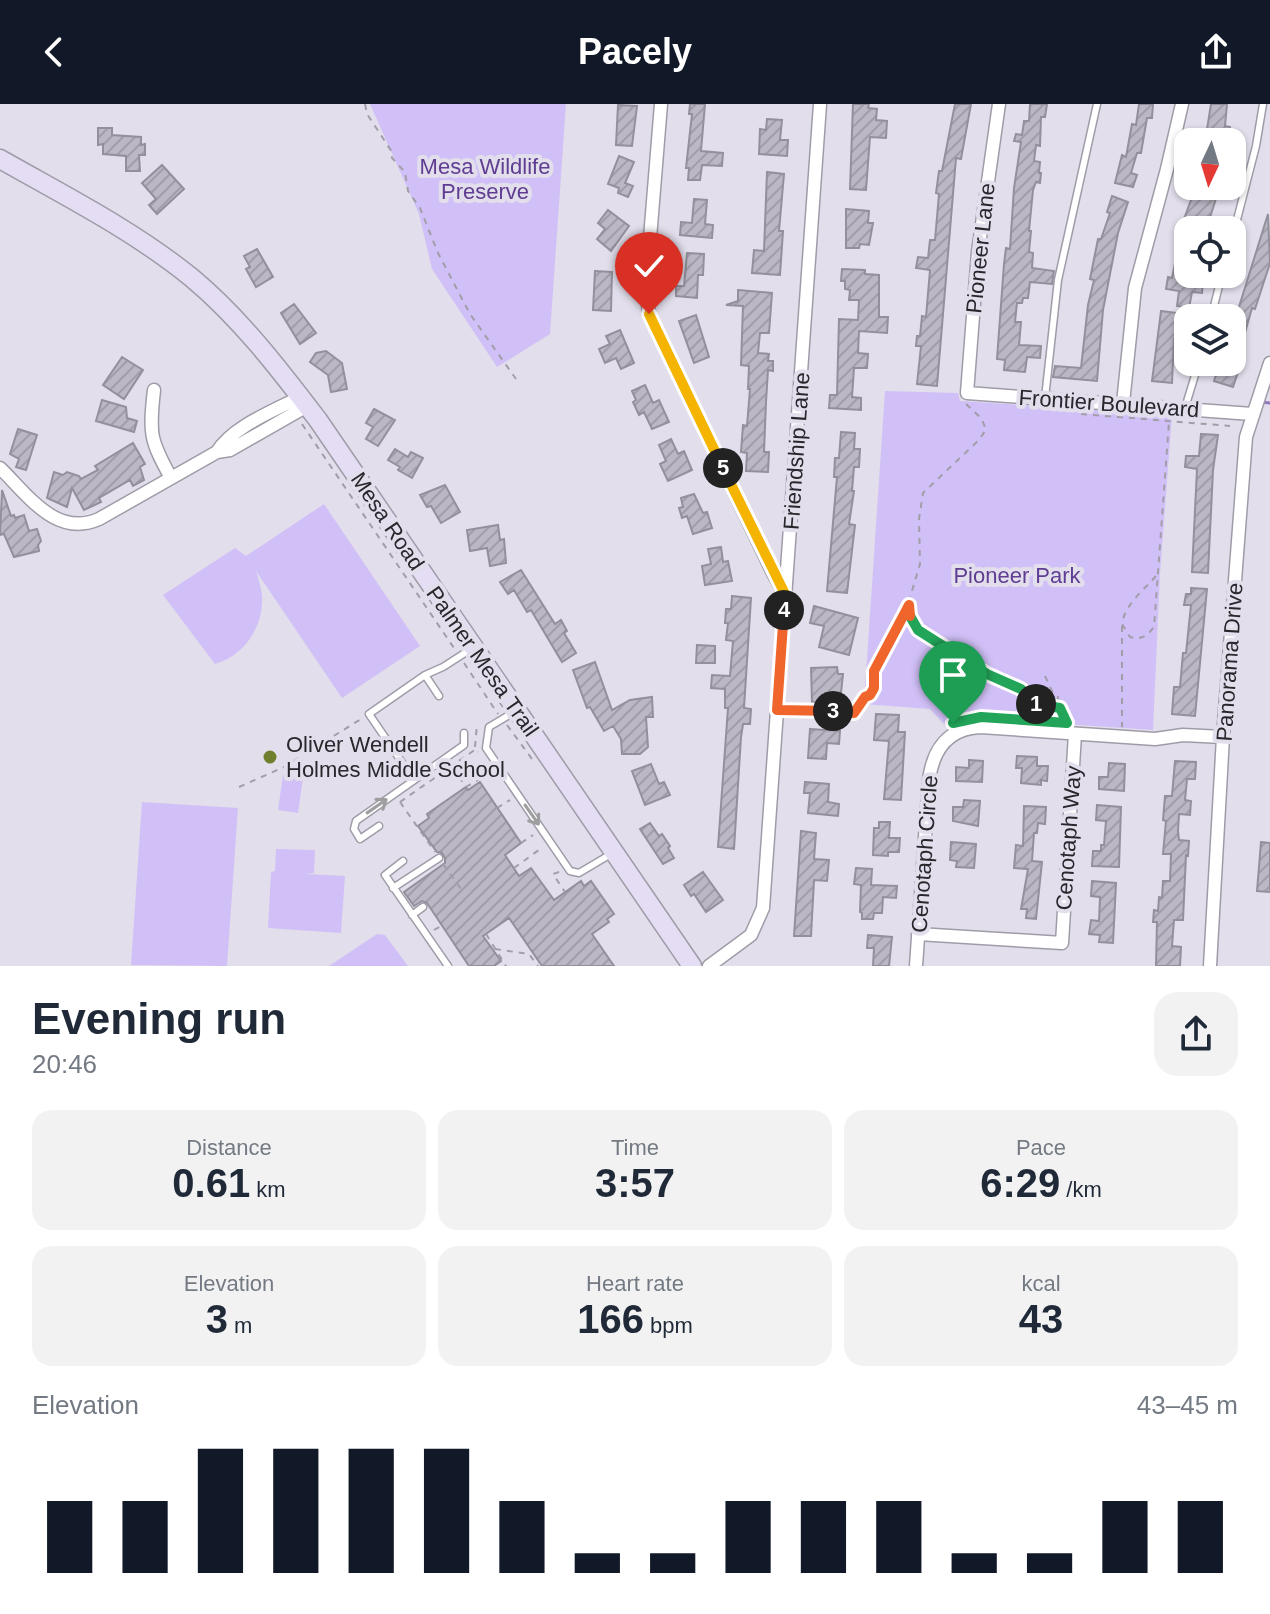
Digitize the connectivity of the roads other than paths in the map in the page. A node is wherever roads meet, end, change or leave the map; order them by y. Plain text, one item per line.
1 (661, 104) edge
2 (820, 104) edge
3 (999, 104) edge
4 (1097, 104) edge
5 (1182, 104) edge
6 (1263, 104) edge
7 (0, 159) edge
8 (1238, 216) edge
9 (1270, 363) edge
10 (1195, 376) edge
11 (154, 390) dead end
12 (1045, 398) junction
13 (964, 399) joint
14 (1123, 403) junction
15 (301, 405) junction
16 (1185, 408) junction
17 (1252, 414) junction
18 (0, 468) edge
19 (171, 478) junction
20 (785, 594) junction
21 (467, 652) junction
22 (425, 675) junction
23 (439, 696) dead end
24 (509, 715) junction
25 (1071, 728) junction
26 (464, 733) dead end
27 (1223, 737) junction
28 (414, 780) junction
29 (379, 826) dead end
30 (614, 852) junction
31 (439, 858) road end
32 (403, 861) dead end
33 (393, 888) junction
34 (423, 907) dead end
35 (412, 915) junction
36 (918, 934) junction
37 (448, 966) edge
38 (692, 966) edge
39 (709, 966) edge
40 (916, 966) edge
41 (1210, 966) edge

1 - 20 street
2 - 20 street, Friendship Lane
3 - 13 street, Pioneer Lane
4 - 12 lane
5 - 14 street
6 - 8 lane
7 - 15 main road, Mesa Road
9 - 17 street, Panorama Drive
10 - 16 lane
11 - 19 street
12 - 13 street, Frontier Boulevard
12 - 14 street, Frontier Boulevard
14 - 16 street, Frontier Boulevard
15 - 19 street
15 - 21 main road, Mesa Road
16 - 17 street, Frontier Boulevard
17 - 27 street, Panorama Drive
18 - 19 street
20 - 39 street, Friendship Lane
21 - 22 lane
21 - 24 main road, Mesa Road
22 - 23 lane
22 - 28 lane
24 - 30 main road, Mesa Road
24 -> 30 lane
25 - 27 street, Cenotaph Circle
25 - 36 street, Cenotaph Circle
25 - 36 street, Cenotaph Way
26 - 28 lane
27 - 41 street, Panorama Drive
29 -> 28 lane
30 - 38 main road, Mesa Road
31 - 33 lane
32 - 33 lane
33 - 35 lane
34 - 35 lane
35 - 37 lane
36 - 40 street, Cenotaph Circle

